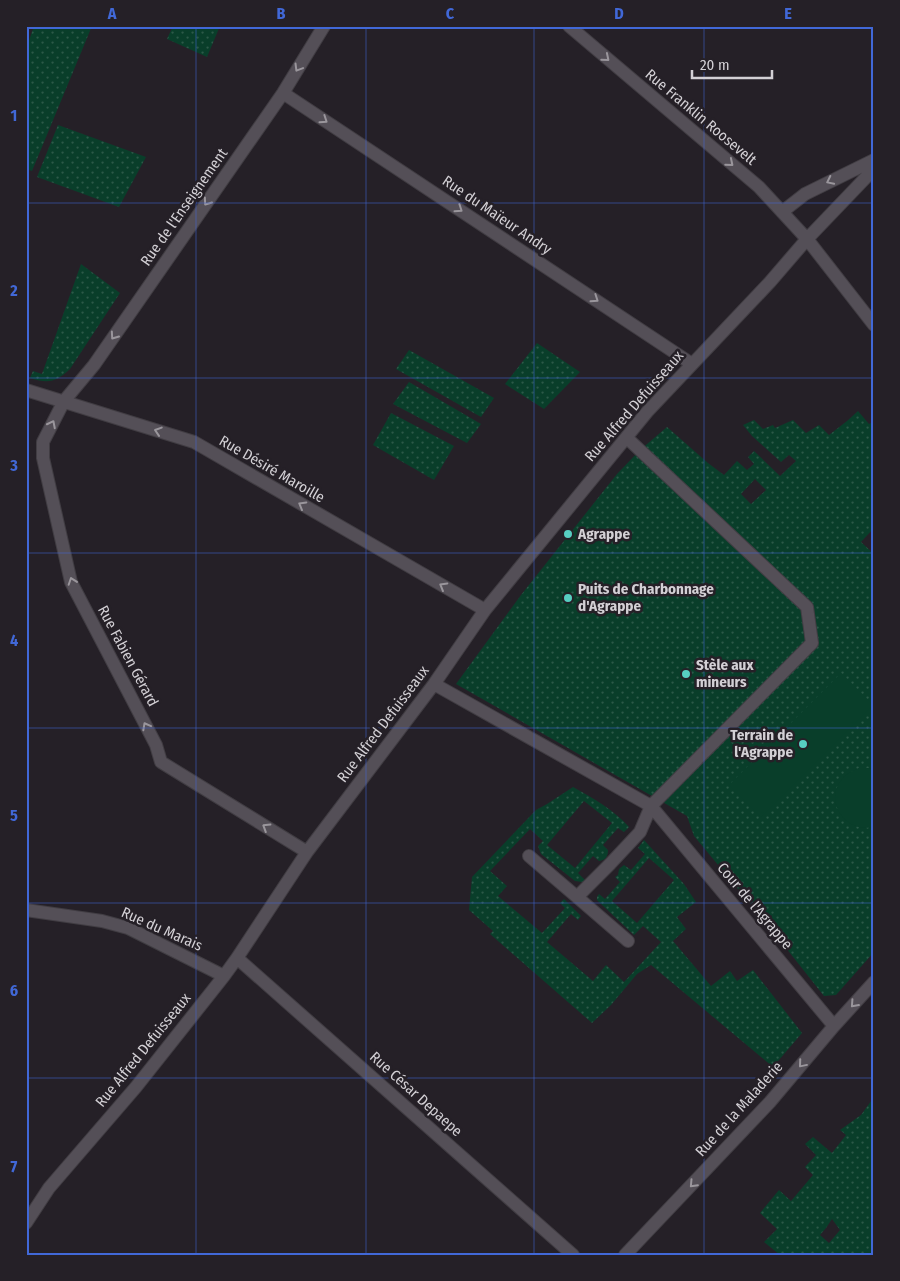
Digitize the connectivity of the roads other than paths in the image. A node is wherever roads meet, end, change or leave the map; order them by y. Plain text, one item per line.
1 (324, 26) edge
2 (568, 26) edge
3 (283, 93) junction
4 (874, 160) edge
5 (874, 169) edge
6 (782, 212) junction
7 (806, 239) junction
8 (874, 325) edge
9 (692, 364) junction
10 (26, 390) edge
11 (64, 401) junction
12 (626, 438) junction
13 (486, 610) junction
14 (434, 684) junction
15 (651, 806) junction
16 (307, 852) junction
17 (529, 856) dead end
18 (577, 897) junction
19 (26, 910) edge
20 (628, 941) dead end
21 (237, 958) junction
22 (224, 976) junction
23 (874, 982) edge
24 (834, 1026) junction
25 (26, 1223) edge
26 (573, 1255) edge
27 (625, 1255) edge

1 -> 3 street, Rue de l'Enseignement
2 -> 6 street, Rue Franklin Roosevelt
3 -> 9 street, Rue du Maïeur Andry
3 -> 11 street, Rue de l'Enseignement
4 -> 6 street
5 - 7 street, Rue Alfred Defuisseaux
6 - 7 street, Rue Franklin Roosevelt
7 - 8 street, Rue Franklin Roosevelt
7 - 9 street, Rue Alfred Defuisseaux
9 - 12 street, Rue Alfred Defuisseaux
10 - 11 street, Rue Désiré Maroille
13 -> 11 street, Rue Désiré Maroille
16 -> 11 street, Rue Fabien Gérard
12 - 13 street, Rue Alfred Defuisseaux
12 - 15 street
13 - 14 street, Rue Alfred Defuisseaux
14 - 15 street, Cour de l'Agrappe
14 - 16 street, Rue Alfred Defuisseaux
15 - 18 street
15 - 24 street, Cour de l'Agrappe
16 - 21 street, Rue Alfred Defuisseaux
17 - 18 street
18 - 20 street
19 - 22 street, Rue du Marais
21 - 22 street, Rue Alfred Defuisseaux
21 - 26 street, Rue César Depaepe
22 - 25 street, Rue Alfred Defuisseaux
23 -> 24 street, Rue de la Maladerie
24 -> 27 street, Rue de la Maladerie

